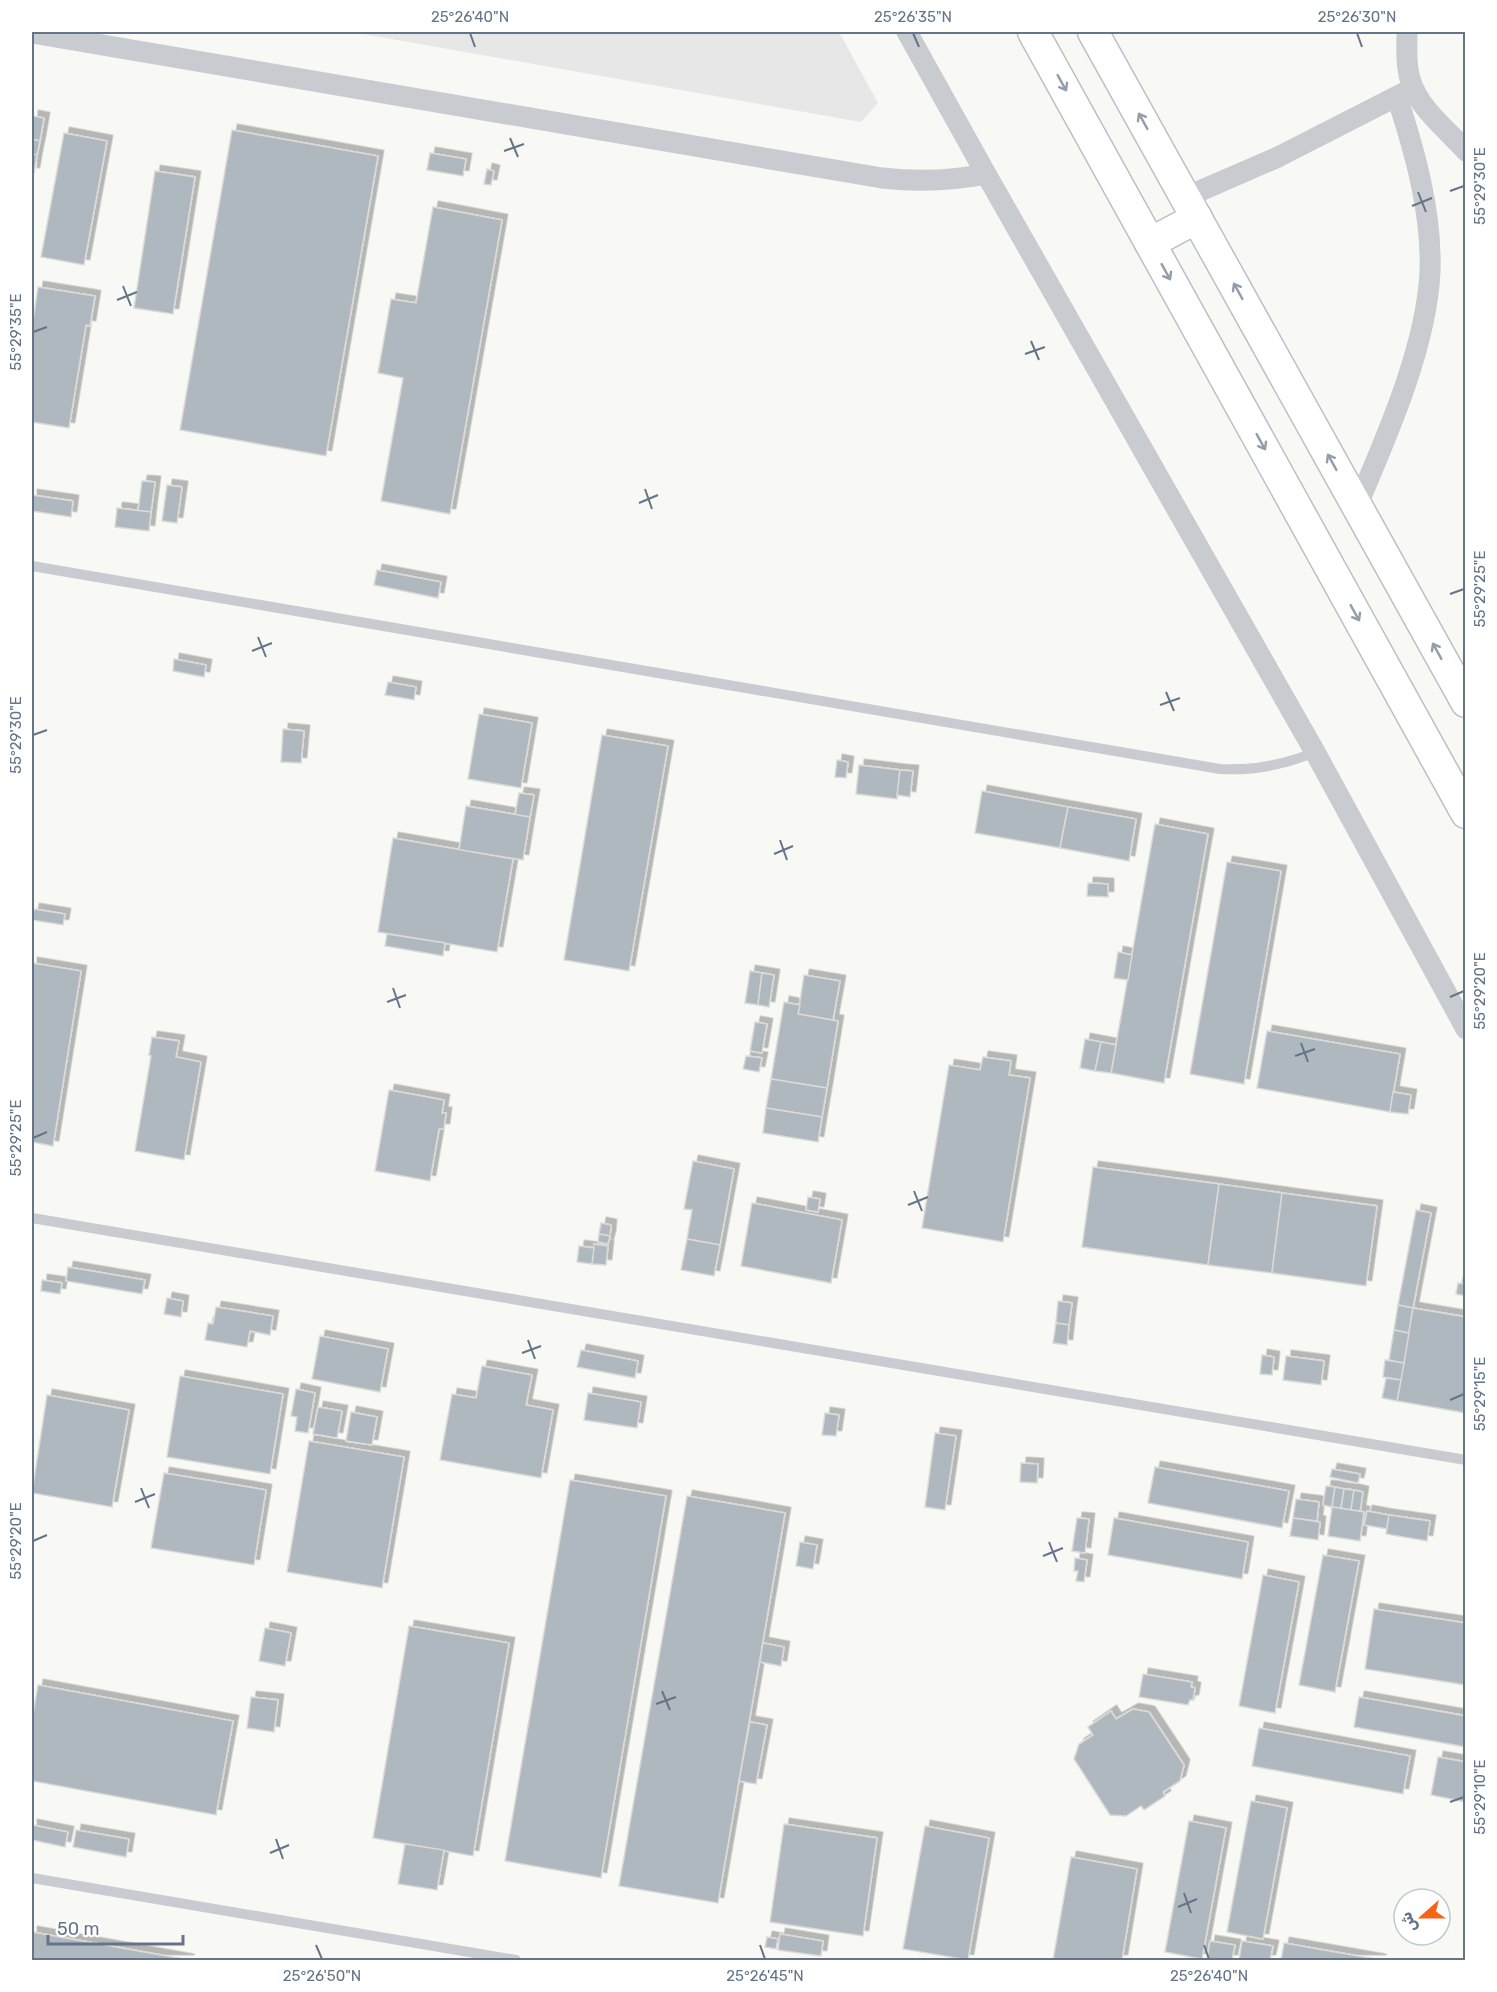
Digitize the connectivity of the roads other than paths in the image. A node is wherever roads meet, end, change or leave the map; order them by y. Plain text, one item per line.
1 (907, 32) edge
2 (1033, 32) edge
3 (1093, 32) edge
4 (1407, 32) edge
5 (32, 33) edge
6 (1405, 93) junction
7 (1466, 151) edge
8 (986, 174) junction
9 (1192, 208) junction
10 (1150, 243) junction
11 (1357, 506) junction
12 (32, 566) edge
13 (1466, 702) edge
14 (1315, 752) junction
15 (1466, 813) edge
16 (1466, 1029) edge
17 (32, 1218) edge
18 (1466, 1460) edge
19 (32, 1878) edge
20 (516, 1960) edge

1 - 8 street
2 -> 10 street
9 -> 3 street
4 - 6 street
5 - 8 street
6 - 7 street
6 - 9 street
6 - 11 street
8 - 14 street
9 - 10 street
11 -> 9 street
10 -> 15 street
13 -> 11 street
12 - 14 lane
14 - 16 street
17 - 18 lane
19 - 20 lane

